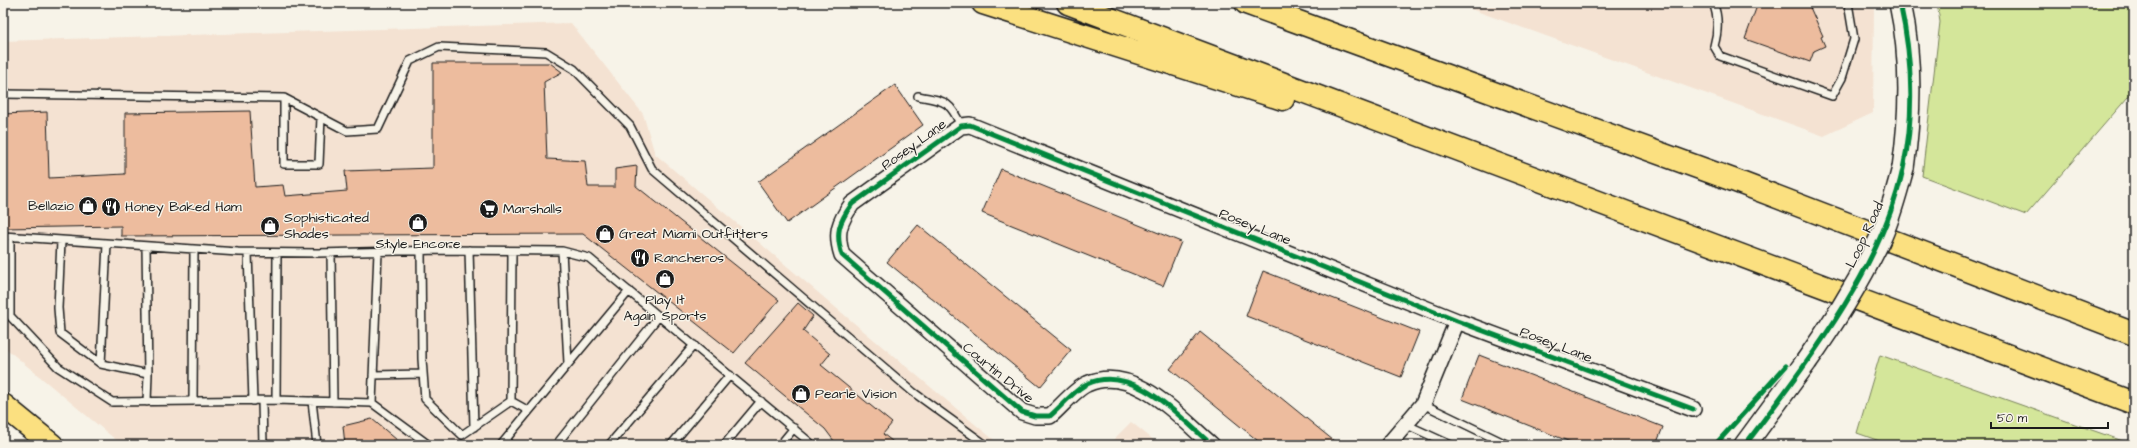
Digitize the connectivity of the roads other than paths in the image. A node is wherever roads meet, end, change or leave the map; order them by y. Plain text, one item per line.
1 (983, 3) edge
2 (1068, 3) edge
3 (1246, 3) edge
4 (1713, 3) edge
5 (1848, 3) edge
6 (1900, 3) edge
7 (3, 94) edge
8 (918, 96) dead end
9 (284, 98) junction
10 (321, 117) junction
11 (961, 126) junction
12 (1545, 182) junction
13 (838, 230) joint
14 (6, 237) edge
15 (61, 241) junction
16 (107, 244) junction
17 (146, 247) junction
18 (194, 250) junction
19 (469, 250) junction
20 (422, 251) junction
21 (512, 251) junction
22 (562, 251) junction
23 (248, 252) junction
24 (378, 252) junction
25 (277, 253) junction
26 (331, 253) junction
27 (629, 291) junction
28 (659, 316) junction
29 (1457, 321) junction
30 (2134, 334) edge
31 (694, 345) junction
32 (568, 363) junction
33 (101, 364) junction
34 (148, 374) junction
35 (423, 374) junction
36 (373, 375) junction
37 (730, 375) junction
38 (276, 400) junction
39 (192, 401) junction
40 (253, 401) junction
41 (262, 401) junction
42 (312, 401) junction
43 (511, 401) junction
44 (761, 401) junction
45 (147, 402) junction
46 (333, 402) junction
47 (372, 403) junction
48 (2134, 403) edge
49 (1423, 404) junction
50 (1693, 409) dead end
51 (5, 410) edge
52 (529, 411) junction
53 (1405, 424) junction
54 (474, 427) junction
55 (794, 428) junction
56 (52, 445) edge
57 (263, 445) edge
58 (318, 445) edge
59 (429, 445) edge
60 (501, 445) edge
61 (556, 445) edge
62 (609, 445) edge
63 (671, 445) edge
64 (724, 445) edge
65 (780, 445) edge
66 (813, 445) edge
67 (986, 445) edge
68 (1212, 445) edge
69 (1388, 445) edge
70 (1451, 445) edge
71 (1508, 445) edge
72 (1745, 445) edge

1 - 12 main road
2 - 12 main road
3 - 30 main road
4 - 5 lane
6 - 72 street, Loop Road, bridge
7 - 9 lane
8 - 11 lane
9 - 10 lane
9 - 10 lane
10 - 67 lane
11 - 13 street, Posey Lane
11 - 29 street, Posey Lane
12 - 48 main road
13 - 68 street, Courtin Drive
14 - 15 lane
14 - 45 lane
15 - 16 lane
15 - 33 lane
16 - 17 lane
16 - 33 lane
17 - 18 lane
17 - 34 lane
18 - 23 lane
18 - 39 lane
19 - 20 lane
19 - 21 lane
19 - 54 lane
20 - 24 lane
20 - 35 lane
21 - 22 lane
21 - 43 lane
22 - 27 lane
22 - 32 lane
23 - 25 lane
23 - 40 lane
24 - 26 lane
24 - 36 lane
25 - 26 lane
25 - 38 lane
26 - 46 lane
27 - 28 lane
27 - 32 lane
28 - 31 lane
28 - 61 lane
29 - 49 street
29 - 50 street, Posey Lane
31 - 37 lane
31 - 62 lane
32 - 52 lane
33 - 34 lane
34 - 45 lane
35 - 36 lane
35 - 54 lane
36 - 47 lane
37 - 44 lane
37 - 63 lane
38 - 41 lane
38 - 42 lane
39 - 40 lane
39 - 45 lane
40 - 41 lane
41 - 57 lane
42 - 46 lane
42 - 58 lane
43 - 52 lane
43 - 54 lane
44 - 55 lane
44 - 64 lane
46 - 47 lane
47 - 59 lane
49 - 53 street
49 - 71 lane
51 - 56 main road
52 - 60 lane
53 - 69 street
53 - 70 lane
55 - 65 lane
55 - 66 lane

